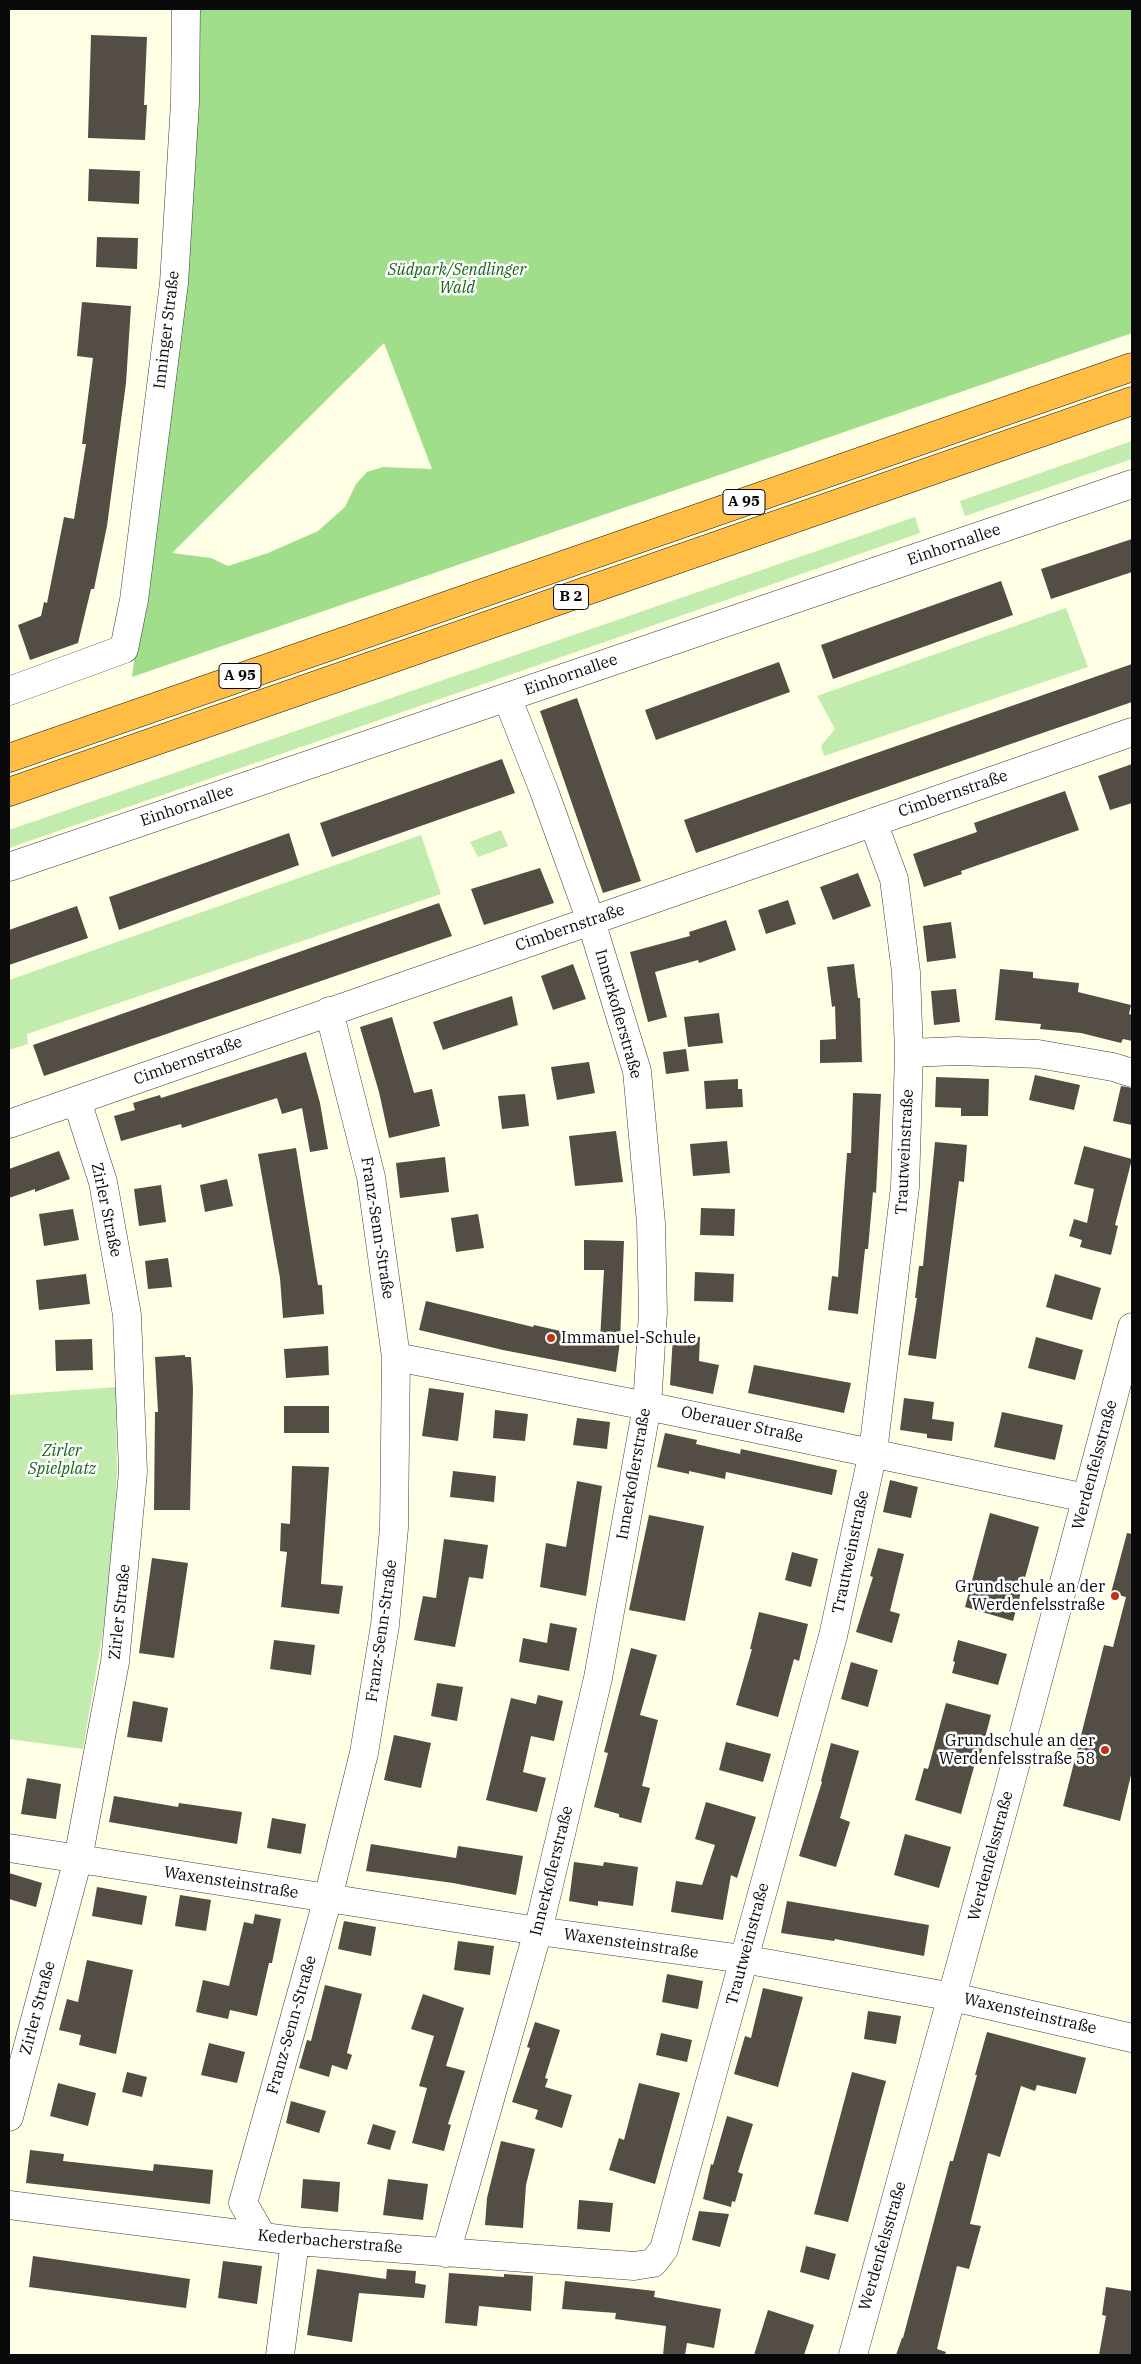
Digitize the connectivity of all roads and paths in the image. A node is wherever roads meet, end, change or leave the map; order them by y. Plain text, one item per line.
1 (186, 9) edge
2 (1132, 367) edge
3 (1132, 401) edge
4 (1132, 484) edge
5 (9, 691) edge
6 (507, 697) junction
7 (1132, 732) edge
8 (9, 758) edge
9 (9, 792) edge
10 (873, 822) junction
11 (9, 867) edge
12 (591, 921) junction
13 (329, 1011) junction
14 (909, 1053) junction
15 (1132, 1073) edge
16 (77, 1101) junction
17 (9, 1124) edge
18 (1132, 1326) edge
19 (396, 1357) junction
20 (647, 1406) junction
21 (873, 1452) junction
22 (1086, 1498) junction
23 (9, 1848) edge
24 (78, 1859) junction
25 (328, 1898) junction
26 (538, 1931) junction
27 (744, 1959) junction
28 (953, 1997) junction
29 (1132, 2038) edge
30 (9, 2117) edge
31 (9, 2205) edge
32 (262, 2236) junction
33 (295, 2240) junction
34 (446, 2252) junction
35 (652, 2263) joint
36 (280, 2355) edge
37 (853, 2355) edge

1 - 5 street, Inninger Straße
2 - 8 highway, A 95
3 - 9 highway, B 2
4 - 6 street, Einhornallee
6 - 11 street, Einhornallee
6 - 12 street, Innerkoflerstraße
7 - 10 street, Cimbernstraße
10 - 12 street, Cimbernstraße
10 - 14 street, Trautweinstraße
12 - 13 street, Cimbernstraße
12 - 20 street, Innerkoflerstraße
13 - 16 street, Cimbernstraße
13 - 19 street, Franz-Senn-Straße
14 - 15 street
14 - 21 street, Trautweinstraße
16 - 17 street, Cimbernstraße
16 - 24 street, Zirler Straße
18 - 22 street, Werdenfelsstraße
19 - 20 street, Oberauer Straße
19 - 25 street, Franz-Senn-Straße
20 - 21 street, Oberauer Straße
20 - 26 street, Innerkoflerstraße
21 - 22 street, Oberauer Straße
21 - 27 street, Trautweinstraße
22 - 28 street, Werdenfelsstraße
23 - 24 street, Waxensteinstraße
24 - 25 street, Waxensteinstraße
24 - 30 street, Zirler Straße
25 - 26 street, Waxensteinstraße
25 - 32 street, Franz-Senn-Straße
26 - 27 street, Waxensteinstraße
26 - 34 street, Innerkoflerstraße
27 - 28 street, Waxensteinstraße
27 - 35 street, Trautweinstraße
28 - 29 street, Waxensteinstraße
28 - 37 street, Werdenfelsstraße
31 - 32 street, Kederbacherstraße
32 - 33 street, Kederbacherstraße
33 - 34 street, Kederbacherstraße
33 - 36 street
34 - 35 street, Kederbacherstraße

